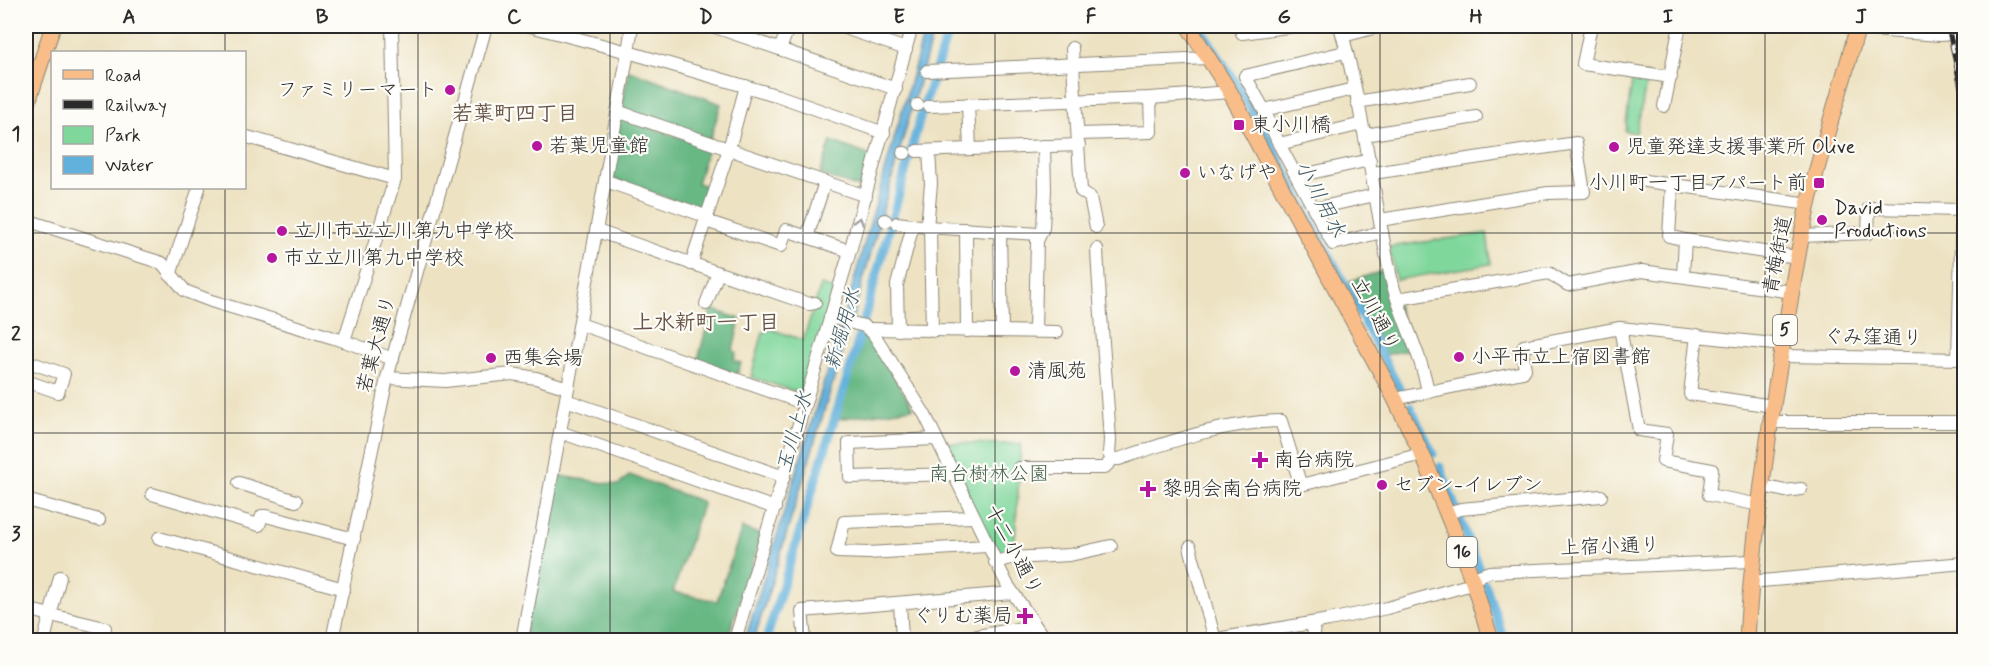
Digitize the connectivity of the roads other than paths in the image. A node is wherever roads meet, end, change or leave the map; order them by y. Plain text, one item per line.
1 (53, 26) edge
2 (392, 26) edge
3 (486, 26) edge
4 (530, 26) edge
5 (632, 26) edge
6 (712, 26) edge
7 (789, 26) edge
8 (839, 26) edge
9 (912, 26) edge
10 (1188, 26) edge
11 (1295, 26) edge
12 (1381, 26) edge
13 (1591, 26) edge
14 (1680, 26) edge
15 (1962, 26) edge
16 (1858, 27) edge
17 (1341, 31) edge
18 (1965, 31) edge
19 (1242, 33) dead end
20 (1072, 48) dead end
21 (780, 49) junction
22 (906, 49) junction
23 (628, 52) junction
24 (1346, 52) junction
25 (1208, 58) junction
26 (1074, 63) junction
27 (934, 71) dead end
28 (1671, 77) junction
29 (1470, 83) dead end
30 (746, 86) junction
31 (896, 89) junction
32 (1354, 89) junction
33 (1230, 92) junction
34 (1150, 98) junction
35 (1076, 101) junction
36 (1357, 102) junction
37 (968, 104) junction
38 (921, 105) dead end
39 (1664, 106) dead end
40 (26, 108) edge
41 (1264, 110) junction
42 (618, 111) junction
43 (1476, 117) dead end
44 (1363, 130) junction
45 (884, 134) junction
46 (246, 137) edge
47 (1079, 139) junction
48 (1279, 144) junction
49 (1044, 146) junction
50 (729, 149) junction
51 (970, 149) junction
52 (1370, 160) junction
53 (1372, 173) junction
54 (1297, 176) junction
55 (395, 179) junction
56 (606, 181) junction
57 (1646, 181) dead end
58 (825, 182) junction
59 (1672, 185) junction
60 (199, 189) edge
61 (1375, 195) junction
62 (866, 196) junction
63 (1809, 204) junction
64 (1314, 209) junction
65 (707, 219) junction
66 (26, 220) edge
67 (889, 221) dead end
68 (913, 225) junction
69 (1381, 226) junction
70 (929, 227) junction
71 (1096, 227) dead end
72 (966, 229) junction
73 (597, 231) junction
74 (1000, 231) junction
75 (1039, 234) junction
76 (1802, 236) junction
77 (807, 237) junction
78 (1685, 240) junction
79 (1097, 249) dead end
80 (850, 251) junction
81 (1797, 257) junction
82 (691, 264) junction
83 (718, 273) junction
84 (170, 275) junction
85 (1683, 275) junction
86 (1792, 292) junction
87 (1398, 299) junction
88 (815, 303) dead end
89 (706, 304) dead end
90 (831, 317) junction
91 (580, 324) junction
92 (864, 326) junction
93 (1620, 328) junction
94 (898, 330) junction
95 (932, 331) junction
96 (967, 331) junction
97 (1002, 331) junction
98 (1035, 331) junction
99 (1058, 332) dead end
100 (1697, 335) junction
101 (344, 341) junction
102 (1782, 350) junction
103 (393, 359) junction
104 (1961, 359) edge
105 (26, 362) edge
106 (387, 378) junction
107 (26, 381) edge
108 (1428, 392) junction
109 (567, 394) junction
110 (1395, 399) junction
111 (806, 404) junction
112 (1773, 406) junction
113 (1770, 422) junction
114 (1959, 422) dead end
115 (560, 432) junction
116 (936, 439) junction
117 (1422, 454) junction
118 (1113, 459) junction
119 (1019, 468) dead end
120 (952, 474) junction
121 (784, 477) junction
122 (239, 483) dead end
123 (1763, 486) junction
124 (1801, 489) dead end
125 (152, 494) dead end
126 (273, 494) junction
127 (1601, 496) dead end
128 (26, 500) edge
129 (296, 501) dead end
130 (1760, 505) junction
131 (775, 508) junction
132 (1454, 511) junction
133 (267, 516) junction
134 (973, 517) junction
135 (99, 520) dead end
136 (159, 538) dead end
137 (354, 539) junction
138 (987, 546) junction
139 (1111, 546) dead end
140 (1191, 547) dead end
141 (1752, 561) junction
142 (995, 562) junction
143 (1965, 563) edge
144 (60, 576) dead end
145 (1473, 582) junction
146 (1750, 582) junction
147 (344, 589) junction
148 (1012, 593) junction
149 (900, 603) junction
150 (26, 609) edge
151 (50, 615) junction
152 (1312, 623) junction
153 (1034, 626) junction
154 (105, 628) dead end
155 (44, 640) edge
156 (332, 640) edge
157 (522, 640) edge
158 (735, 640) edge
159 (805, 640) edge
160 (902, 640) edge
161 (956, 640) edge
162 (1045, 640) edge
163 (1213, 640) edge
164 (1315, 640) edge
165 (1491, 640) edge
166 (1747, 640) edge

1 - 40 main road
2 - 55 street
3 - 103 street, 若葉大通り
4 - 23 street
5 - 23 street
6 - 21 street
7 - 21 street
8 - 22 street
9 - 22 street
10 - 25 main road, 立川通り / 16
11 - 19 street
12 - 17 street
13 - 28 street
14 - 28 street
15 - 18 street
16 - 18 street
16 - 63 main road, 青梅街道 / 5
17 - 24 street
20 - 26 street
21 - 31 street
22 - 31 street
23 - 30 street
23 - 42 street
24 - 32 street
24 - 41 street
25 - 26 street
25 - 33 main road, 立川通り / 16
26 - 27 street
26 - 35 street
28 - 39 street
29 - 36 street
30 - 45 street
30 - 50 street
31 - 45 street
32 - 36 street
32 - 41 street
33 - 34 street
33 - 110 main road, 立川通り / 16
34 - 35 street
34 - 47 street
35 - 37 street
35 - 47 street
36 - 44 street
37 - 38 street
37 - 51 street
41 - 48 street
42 - 50 street
42 - 56 street
43 - 44 street
44 - 48 street
44 - 52 street
45 - 62 street
46 - 55 street
47 - 49 street
47 - 71 street
48 - 54 street
49 - 51 street
49 - 75 street
50 - 58 street
50 - 65 street
51 - 70 street
52 - 53 street
52 - 54 street
53 - 61 street
53 - 69 street
54 - 64 street
55 - 101 street
56 - 65 street
56 - 73 street
57 - 59 street
58 - 62 street
58 - 77 street
59 - 63 street
59 - 78 street
60 - 84 street
61 - 64 street
61 - 69 street
80 -> 62 street
63 - 76 main road, 青梅街道 / 5
64 - 69 street
65 - 77 street
65 - 82 street
66 - 84 street
67 - 68 street
68 - 70 street
68 - 94 street
69 - 87 street
70 - 72 street
70 - 95 street
72 - 74 street
72 - 96 street
73 - 82 street
73 - 91 street
74 - 75 street
74 - 97 street
75 - 98 street
76 - 81 main road, 青梅街道 / 5
76 - 104 street
77 - 80 street
78 - 81 street
78 - 85 street
79 - 118 street
80 - 90 street
81 - 86 main road, 青梅街道 / 5
82 - 83 street
83 - 88 street
83 - 89 street
84 - 101 street
85 - 86 street
85 - 87 street
86 - 102 main road, 青梅街道 / 5
87 - 108 street
90 - 92 street
90 - 111 street
91 - 109 street
91 - 111 street
92 - 94 street
92 - 116 street, 十二小通り
93 - 100 street, ぐみ窪通り
93 - 108 street, ぐみ窪通り
93 - 130 street
94 - 95 street
95 - 96 street
96 - 97 street
97 - 98 street
98 - 99 street
100 - 102 street, ぐみ窪通り
100 - 112 street
101 - 103 street
102 - 104 street, ぐみ窪通り
102 - 112 main road, 青梅街道 / 5
103 - 106 street, 若葉大通り
105 - 107 street
106 - 109 street
106 - 137 street, 若葉大通り
108 - 110 street
109 - 115 street
109 - 121 street
110 - 117 main road, 立川通り / 16
111 - 121 street
112 - 113 main road, 青梅街道 / 5
113 - 114 street
113 - 123 main road, 青梅街道 / 5
115 - 131 street
115 - 157 street
116 - 120 street, 十二小通り
116 - 120 street
117 - 118 street
117 - 132 main road, 立川通り / 16
118 - 119 street
120 - 134 street, 十二小通り
121 - 131 street
122 - 126 street
123 - 124 street
123 - 130 main road, 青梅街道 / 5
125 - 133 street
126 - 129 street
126 - 133 street
127 - 132 street
128 - 135 street
130 - 141 main road, 青梅街道 / 5
131 - 158 street
132 - 145 main road, 立川通り / 16
133 - 137 street
134 - 138 street, 十二小通り
134 - 138 street
136 - 147 street
137 - 147 street, 若葉大通り
138 - 142 street, 十二小通り
139 - 142 street
140 - 163 street
141 - 145 street, 上宿小通り
141 - 146 main road, 青梅街道 / 5
142 - 148 street, 十二小通り
143 - 146 street
144 - 151 street
145 - 152 street, 上宿小通り
145 - 165 main road, 立川通り / 16
146 - 166 main road, 青梅街道 / 5
147 - 156 street, 若葉大通り
148 - 149 street
148 - 153 street, 十二小通り
149 - 159 street
149 - 160 street
150 - 151 street
151 - 154 street
151 - 155 street
152 - 163 street, 上宿小通り
152 - 164 street
153 - 161 street
153 - 162 street, 十二小通り

